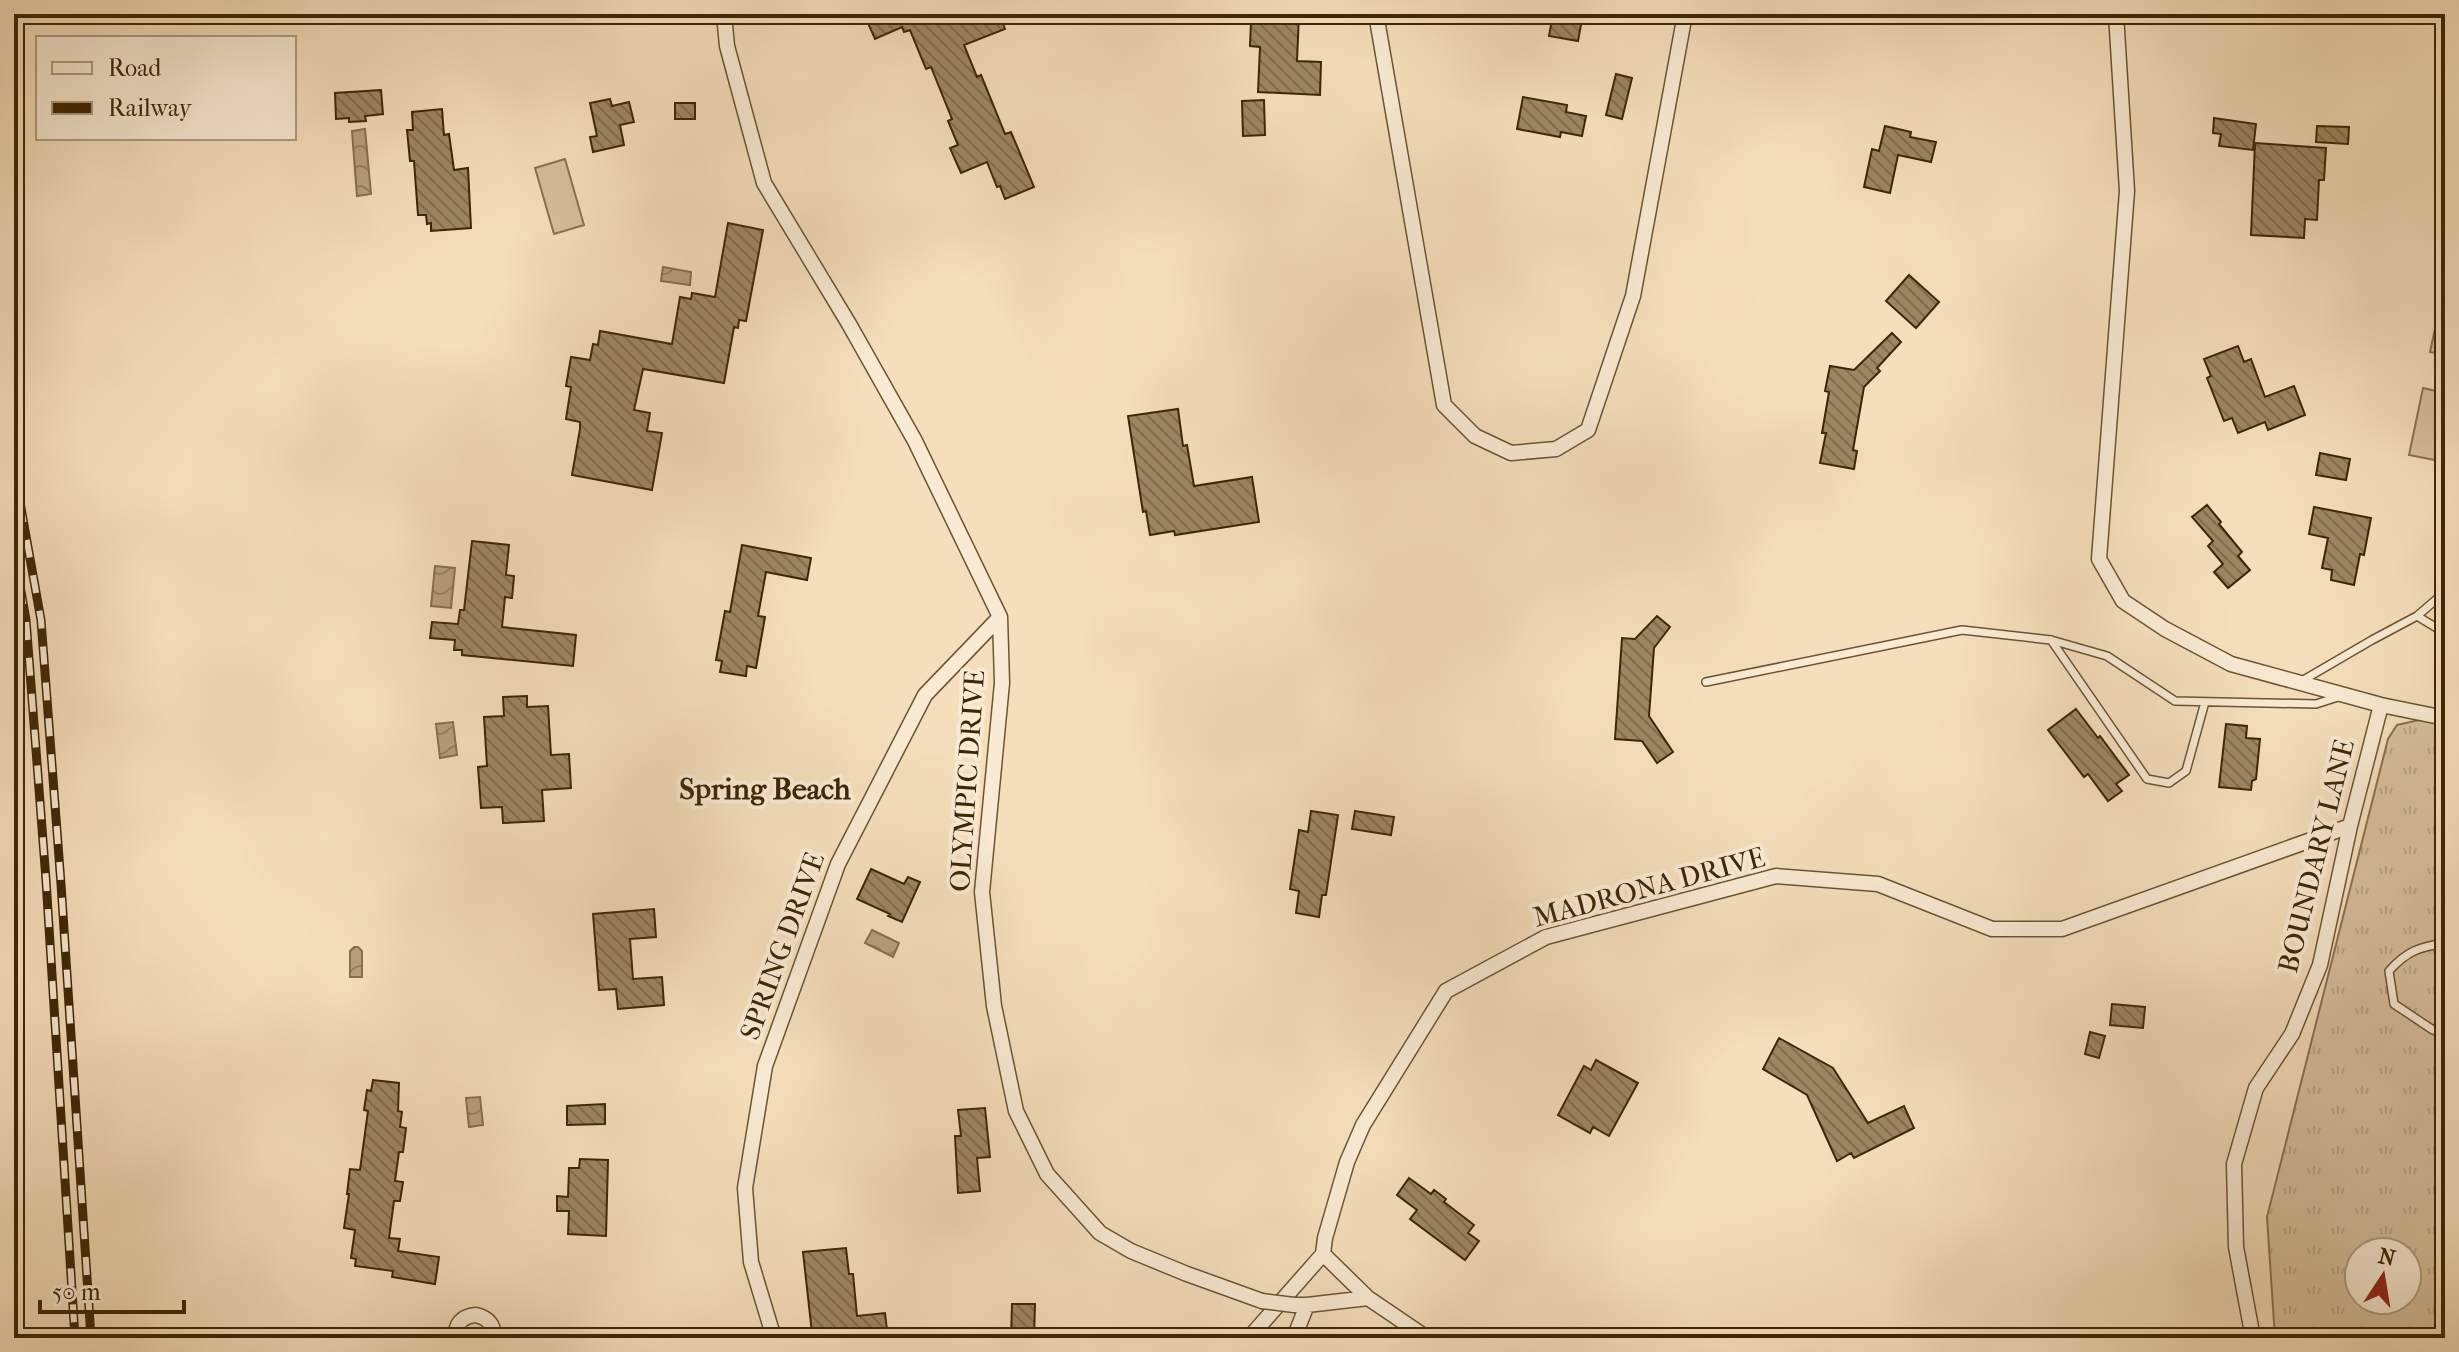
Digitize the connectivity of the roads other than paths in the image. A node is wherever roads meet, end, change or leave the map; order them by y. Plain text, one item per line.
1 (724, 14) edge
2 (1376, 14) edge
3 (1685, 14) edge
4 (2116, 14) edge
5 (2445, 592) edge
6 (2417, 616) junction
7 (1000, 617) junction
8 (2445, 633) edge
9 (2051, 640) junction
10 (1706, 682) dead end
11 (2298, 683) junction
12 (2343, 695) junction
13 (2205, 702) junction
14 (2381, 705) junction
15 (2445, 718) edge
16 (2350, 826) junction
17 (2445, 943) edge
18 (2445, 1034) edge
19 (1323, 1254) junction
20 (1368, 1298) junction
21 (1300, 1305) junction
22 (456, 1338) edge
23 (493, 1338) edge
24 (774, 1338) edge
25 (1249, 1338) edge
26 (1294, 1338) edge
27 (1427, 1338) edge
28 (2253, 1338) edge

1 - 7 street, OLYMPIC DRIVE
2 - 3 street
4 - 11 street
5 - 6 lane
6 - 8 lane
6 - 11 lane
7 - 21 street, OLYMPIC DRIVE, bridge
7 - 24 street, SPRING DRIVE
9 - 10 lane
9 - 13 lane
9 - 13 lane
11 - 12 street
12 - 13 lane
12 - 14 street
14 - 15 street
14 - 16 street, BOUNDARY LANE
16 - 19 street, MADRONA DRIVE
16 - 28 street, BOUNDARY LANE
17 - 18 lane
19 - 20 street
19 - 25 street
20 - 21 street, OLYMPIC DRIVE
20 - 27 street
21 - 26 street
22 - 23 street

